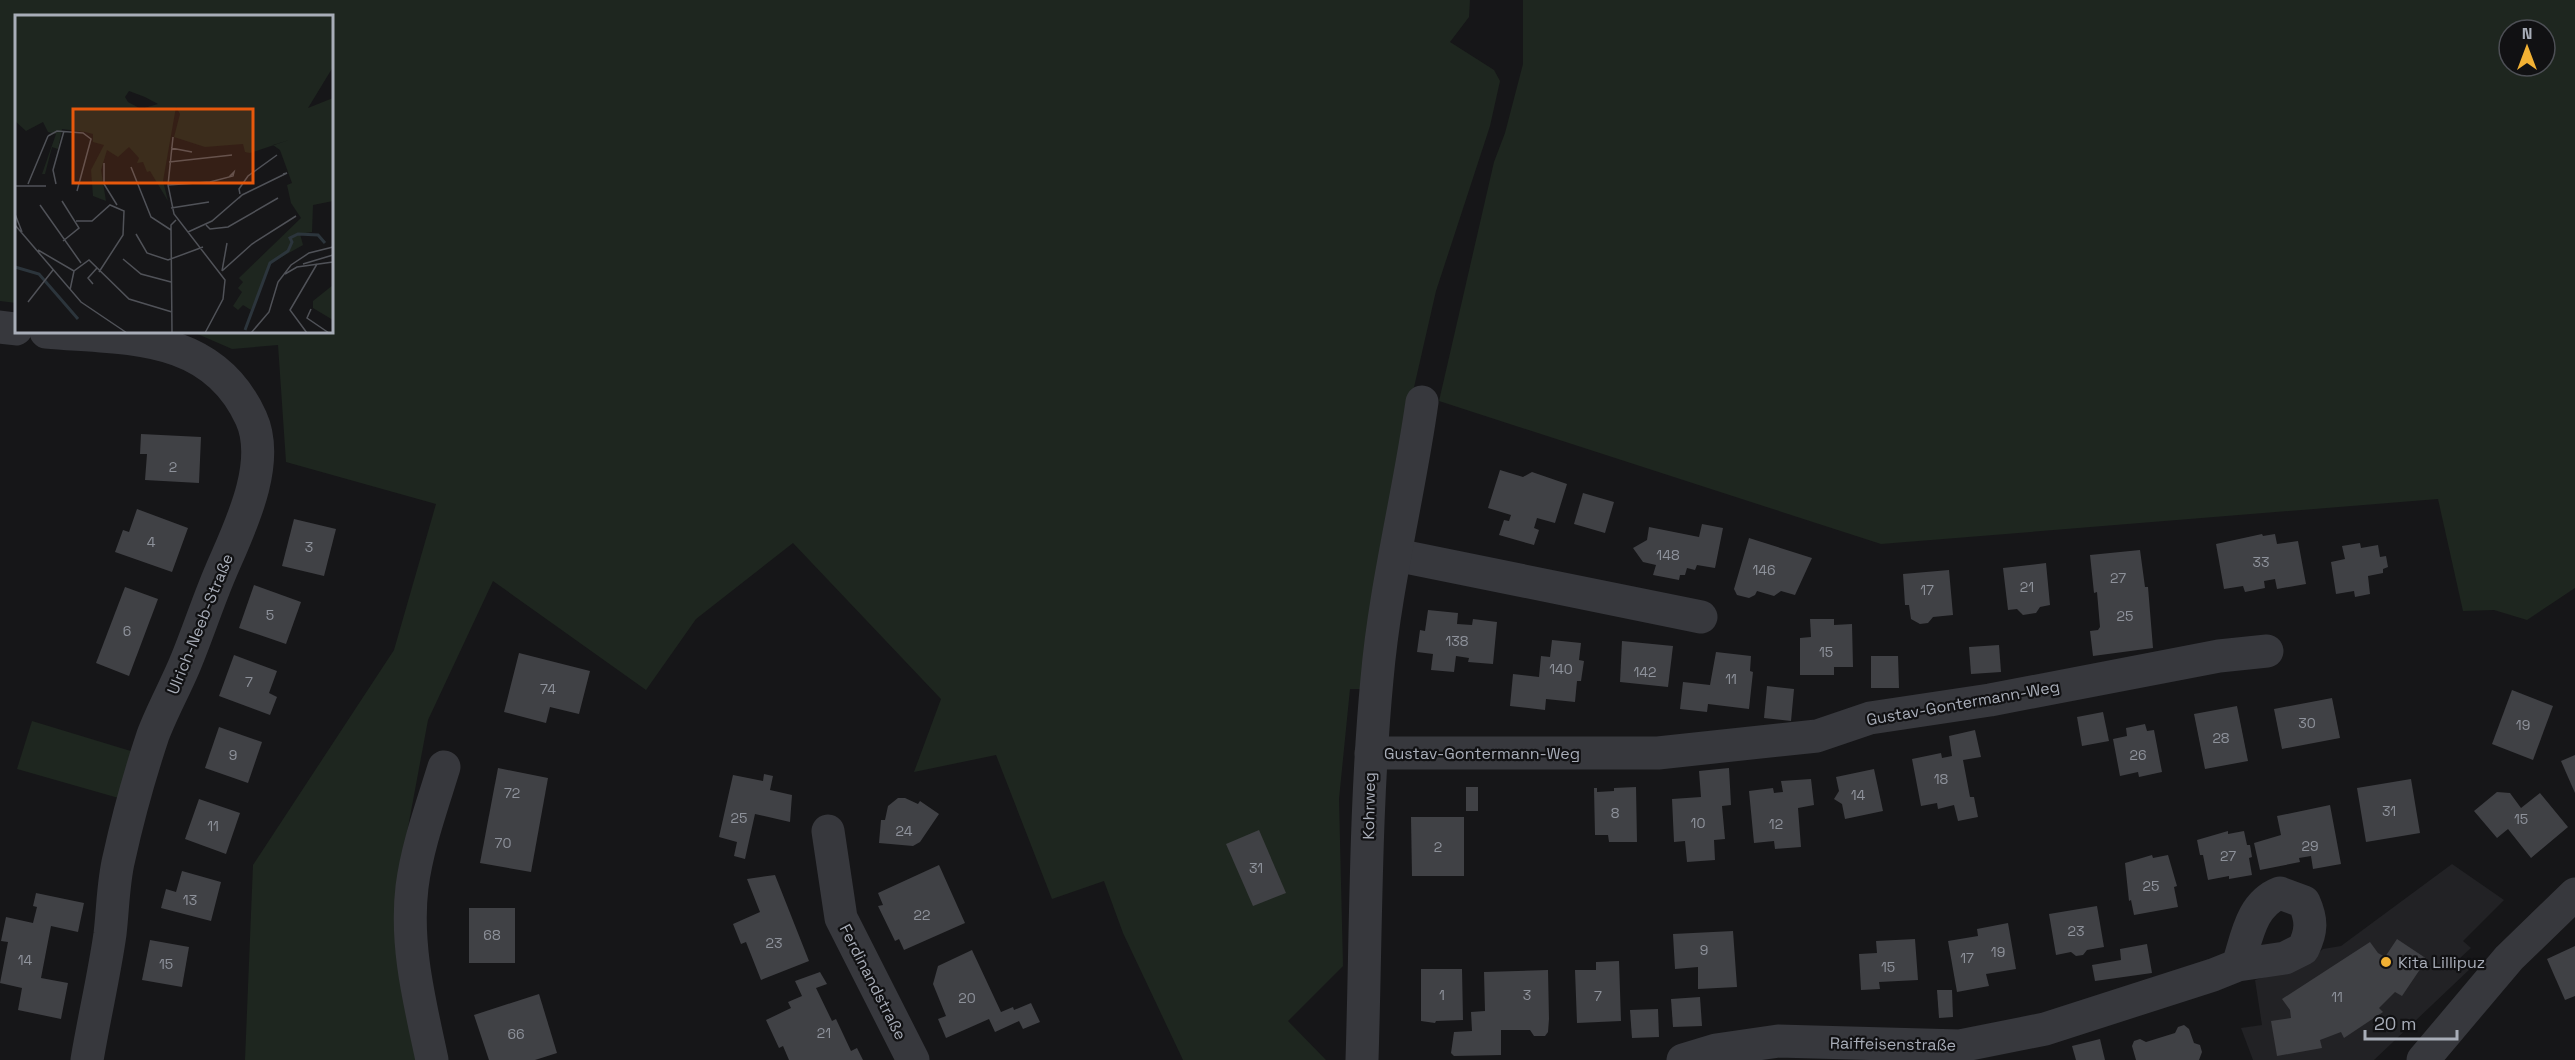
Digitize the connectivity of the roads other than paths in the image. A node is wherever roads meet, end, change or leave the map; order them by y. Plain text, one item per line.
1 (0, 327) edge
2 (15, 329) edge
3 (57, 333) edge
4 (1422, 402) dead end
5 (1396, 555) junction
6 (1701, 617) dead end
7 (2267, 651) dead end
8 (1371, 753) junction
9 (444, 767) dead end
10 (828, 831) dead end
11 (2575, 894) edge
12 (2238, 965) dead end
13 (87, 1060) edge
14 (432, 1060) edge
15 (913, 1060) edge
16 (1362, 1060) edge
17 (1683, 1060) edge
18 (2423, 1060) edge

1 - 2 street
3 - 13 street, Ulrich-Neeb-Straße
4 - 5 street, Kohrweg
5 - 6 street
5 - 8 street, Kohrweg
7 - 8 street, Gustav-Gontermann-Weg
8 - 16 street, Kohrweg
9 - 14 street
10 - 15 street, Ferdinandstraße
11 - 18 street
12 - 17 street, Raiffeisenstraße

